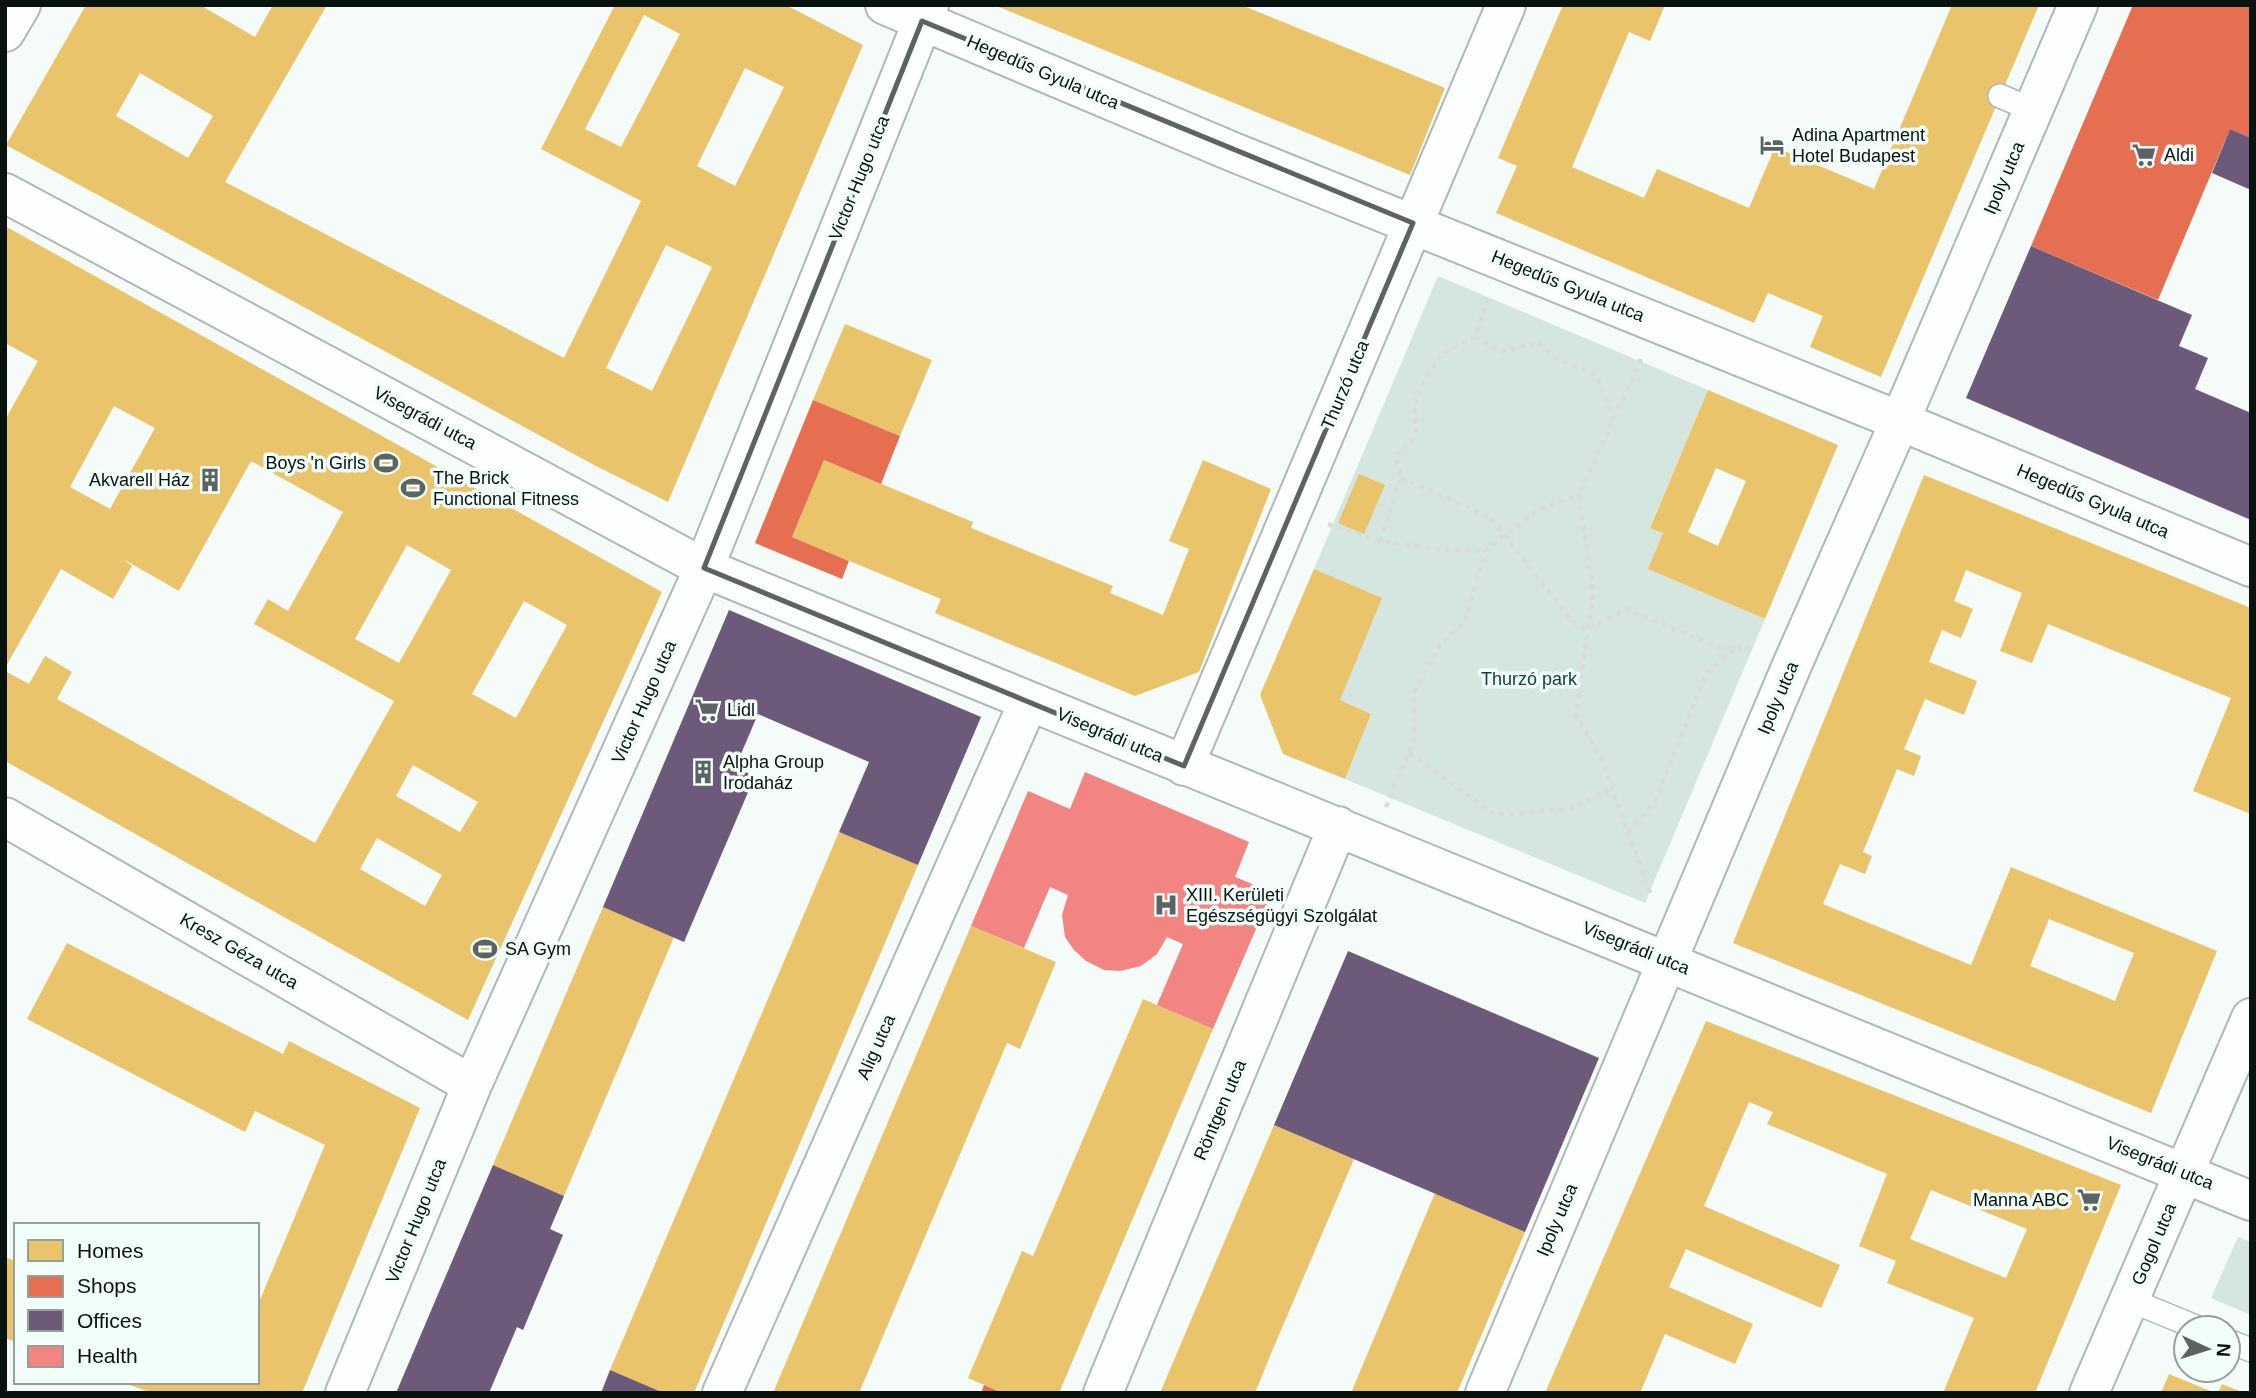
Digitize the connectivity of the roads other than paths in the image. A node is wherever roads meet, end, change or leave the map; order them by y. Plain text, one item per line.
1 (21, 5) edge
2 (885, 5) edge
3 (1506, 5) edge
4 (2078, 5) edge
5 (926, 13) edge
6 (5, 32) edge
7 (5, 193) edge
8 (1413, 223) junction
9 (1900, 421) junction
10 (2251, 566) edge
11 (704, 568) junction
12 (1029, 701) junction
13 (1184, 766) junction
14 (5, 817) edge
15 (1355, 833) junction
16 (1666, 961) junction
17 (2251, 1018) edge
18 (472, 1085) junction
19 (2184, 1173) junction
20 (2251, 1201) edge
21 (2130, 1300) junction
22 (2172, 1317) edge
23 (345, 1393) edge
24 (722, 1393) edge
25 (1102, 1393) edge
26 (1485, 1393) edge
27 (2089, 1393) edge

1 - 6 street
2 - 5 street, Hegedűs Gyula utca
3 - 8 street, Thurzó utca
4 - 9 street, Ipoly utca
5 - 8 street, Hegedűs Gyula utca
5 - 11 street, Victor Hugo utca
7 - 11 street, Visegrádi utca
8 - 9 street, Hegedűs Gyula utca
8 - 13 street, Thurzó utca
9 - 10 street, Hegedűs Gyula utca
9 - 16 street, Ipoly utca
11 - 12 street, Visegrádi utca
11 - 18 street, Victor Hugo utca
12 - 13 street, Visegrádi utca
12 - 24 street, Alig utca
13 - 15 street, Visegrádi utca
14 - 18 street, Kresz Géza utca
15 - 16 street, Visegrádi utca
15 - 25 street, Röntgen utca
16 - 19 street, Visegrádi utca
16 - 26 street, Ipoly utca
17 - 19 street, Gogol utca
18 - 23 street, Victor Hugo utca
19 - 20 street, Visegrádi utca
19 - 21 street, Gogol utca
21 - 22 lane
21 - 27 street, Gogol utca

